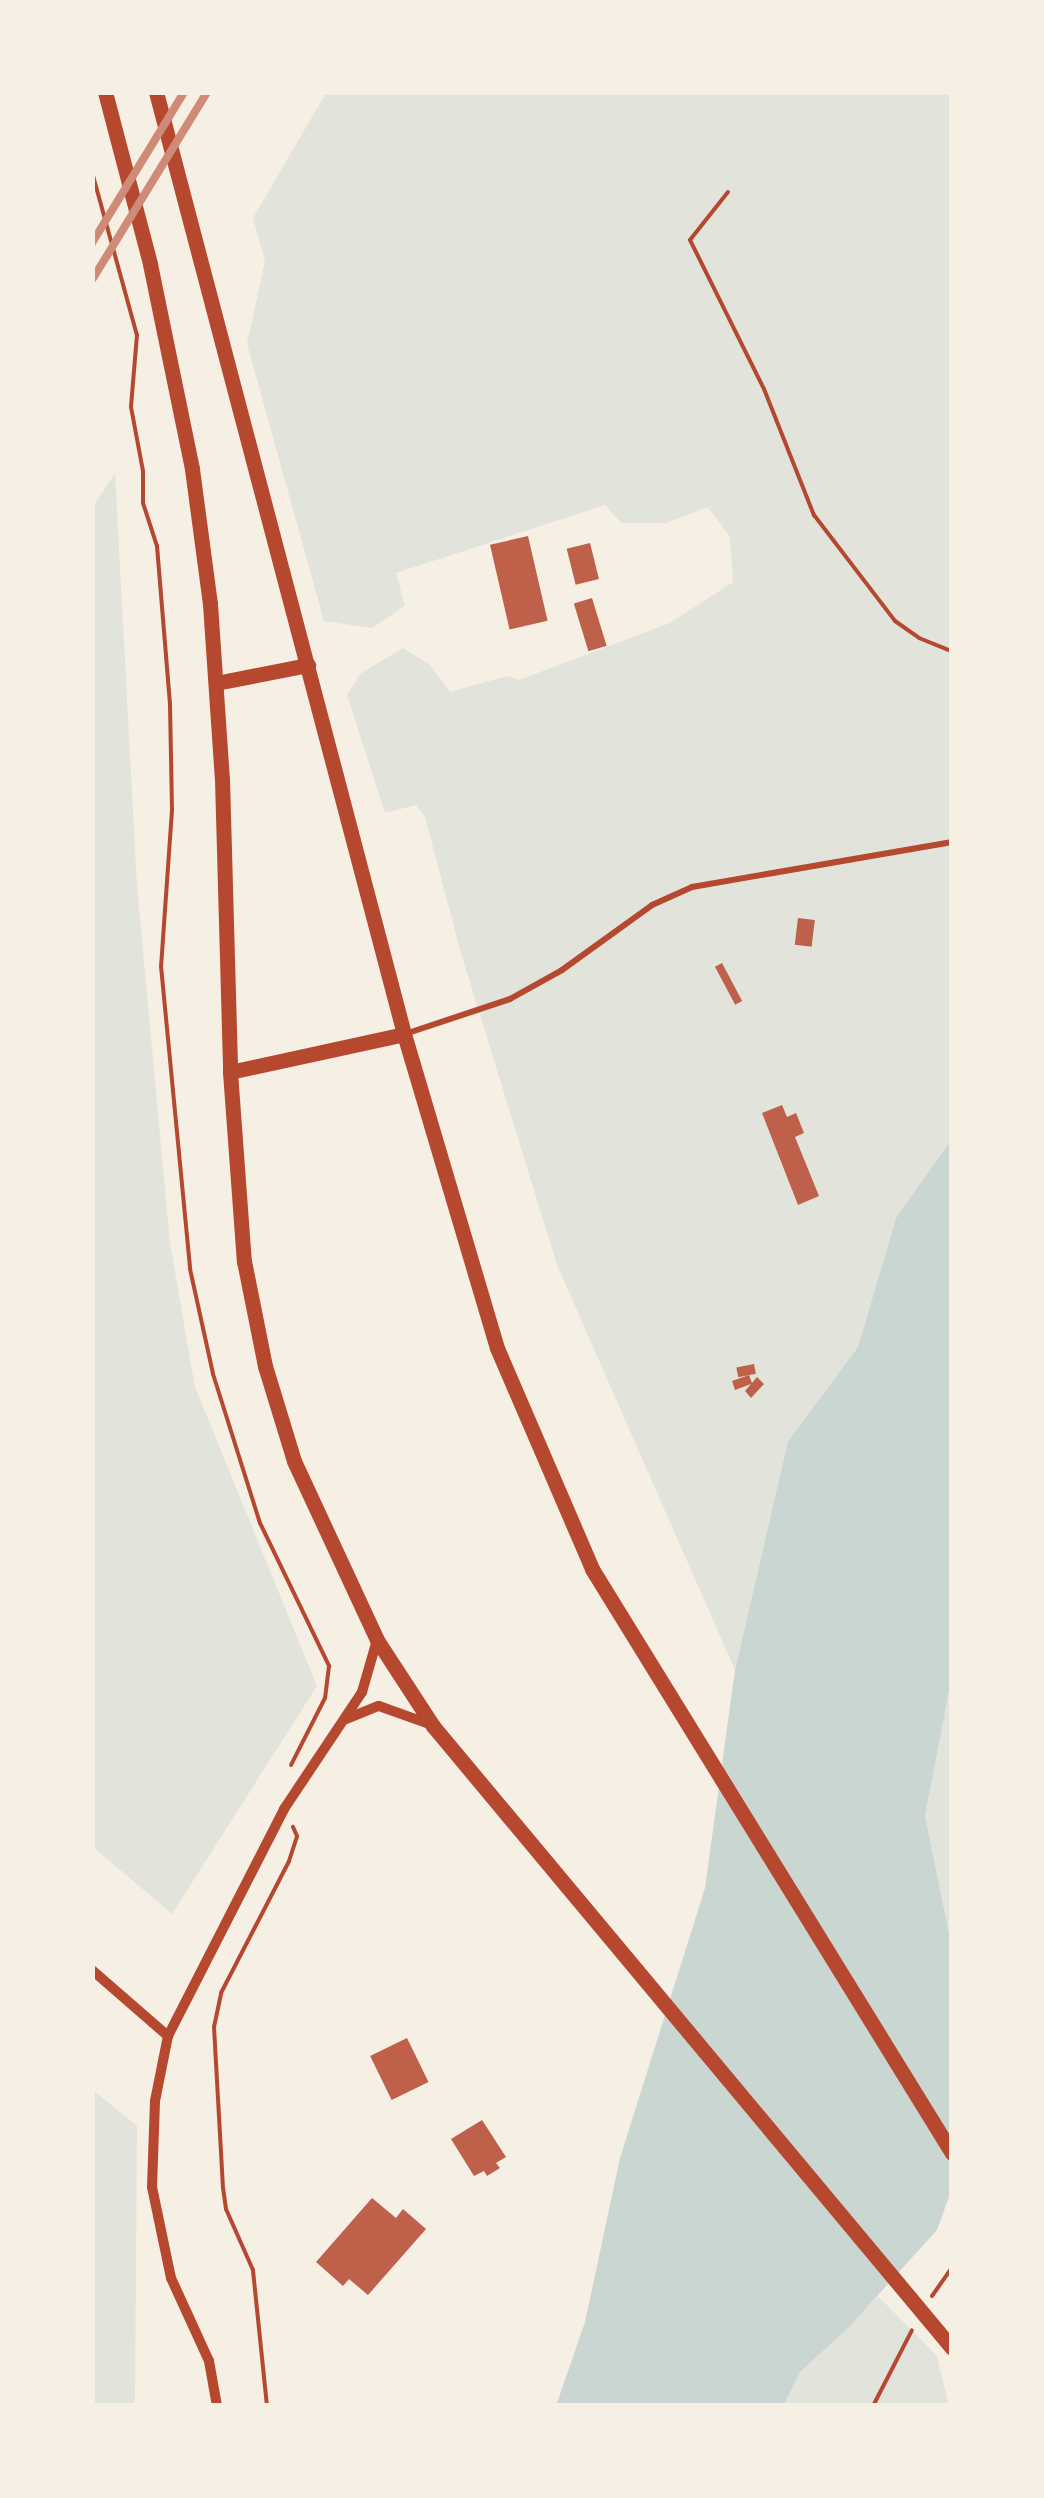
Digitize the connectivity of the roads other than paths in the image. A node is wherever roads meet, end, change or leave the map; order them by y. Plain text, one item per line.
1 (105, 92) edge
2 (156, 92) edge
3 (308, 664) junction
4 (216, 683) junction
5 (952, 842) edge
6 (404, 1034) junction
7 (230, 1072) junction
8 (377, 1640) junction
9 (345, 1719) junction
10 (433, 1726) junction
11 (92, 1970) edge
12 (168, 2036) junction
13 (952, 2152) edge
14 (952, 2348) edge
15 (217, 2406) edge

1 - 4 main road
2 - 3 main road
3 - 4 main road
3 - 6 main road
4 - 7 main road
5 - 6 lane
6 - 7 main road
6 - 13 main road
7 - 8 main road
8 - 9 street
8 - 10 main road
9 - 10 street
9 - 12 street
10 - 14 main road
11 - 12 street
12 - 15 street

